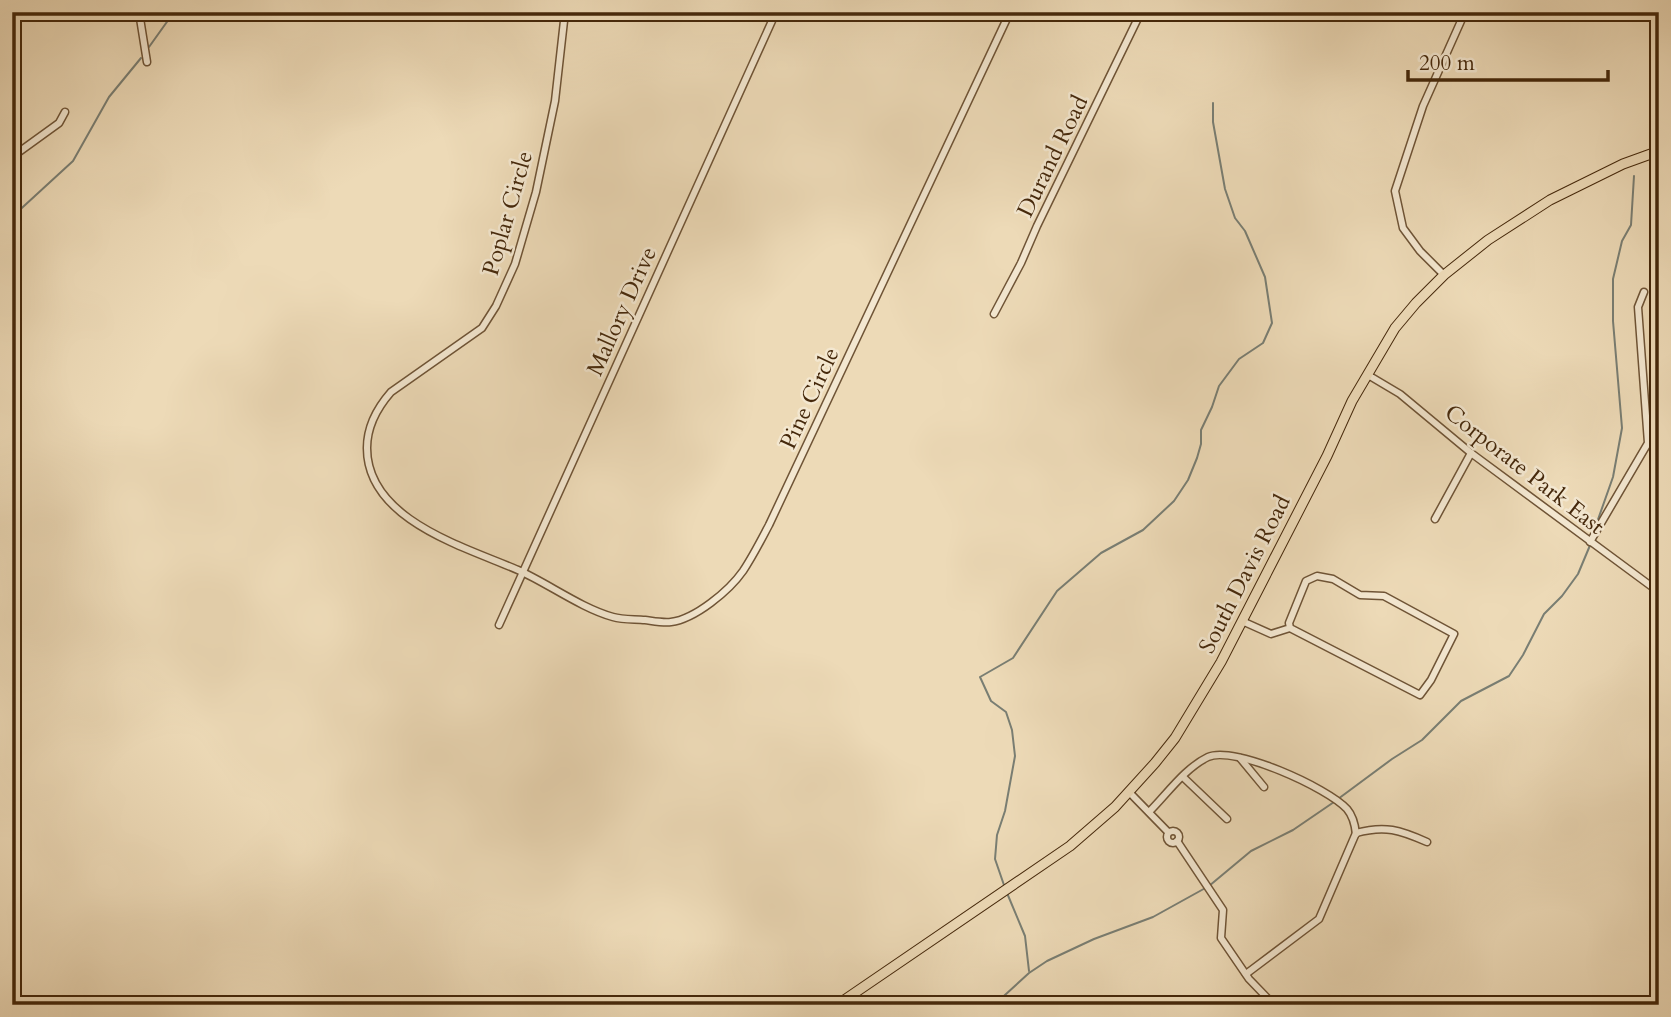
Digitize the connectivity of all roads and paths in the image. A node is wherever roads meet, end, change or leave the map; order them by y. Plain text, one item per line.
1 (139, 12) edge
2 (565, 12) edge
3 (776, 12) edge
4 (1010, 12) edge
5 (1141, 12) edge
6 (1465, 12) edge
7 (147, 62) dead end
8 (65, 113) dead end
9 (1659, 151) edge
10 (12, 157) edge
11 (1444, 275) junction
12 (1644, 292) dead end
13 (994, 314) dead end
14 (1368, 375) junction
15 (1471, 453) junction
16 (1435, 519) dead end
17 (1590, 541) junction
18 (522, 572) junction
19 (1659, 592) edge
20 (1242, 621) junction
21 (499, 625) dead end
22 (1290, 628) junction
23 (1240, 758) junction
24 (1183, 777) junction
25 (1264, 787) dead end
26 (1129, 792) junction
27 (1149, 812) junction
28 (1227, 819) dead end
29 (1356, 834) junction
30 (1427, 842) dead end
31 (1246, 974) junction
32 (837, 1005) edge
33 (1274, 1005) edge

1 - 7 street
2 - 18 street, Poplar Circle
3 - 18 street, Mallory Drive
4 - 18 street, Pine Circle
5 - 13 street, Durand Road
6 - 11 street
8 - 10 street
9 - 11 main road, South Davis Road
11 - 14 main road, South Davis Road
12 - 17 street
14 - 15 street, Corporate Park East
14 - 20 main road, South Davis Road
15 - 16 street
15 - 17 street, Corporate Park East
17 - 19 street, Corporate Park East
18 - 21 street, Mallory Drive
20 - 22 street
20 - 26 main road, South Davis Road
22 - 22 street
23 - 24 street
23 - 25 street
23 - 29 street
24 - 27 street
24 - 28 street
26 - 27 street
26 - 32 main road, South Davis Road
27 - 31 street
29 - 30 street
29 - 31 street
31 - 33 street

